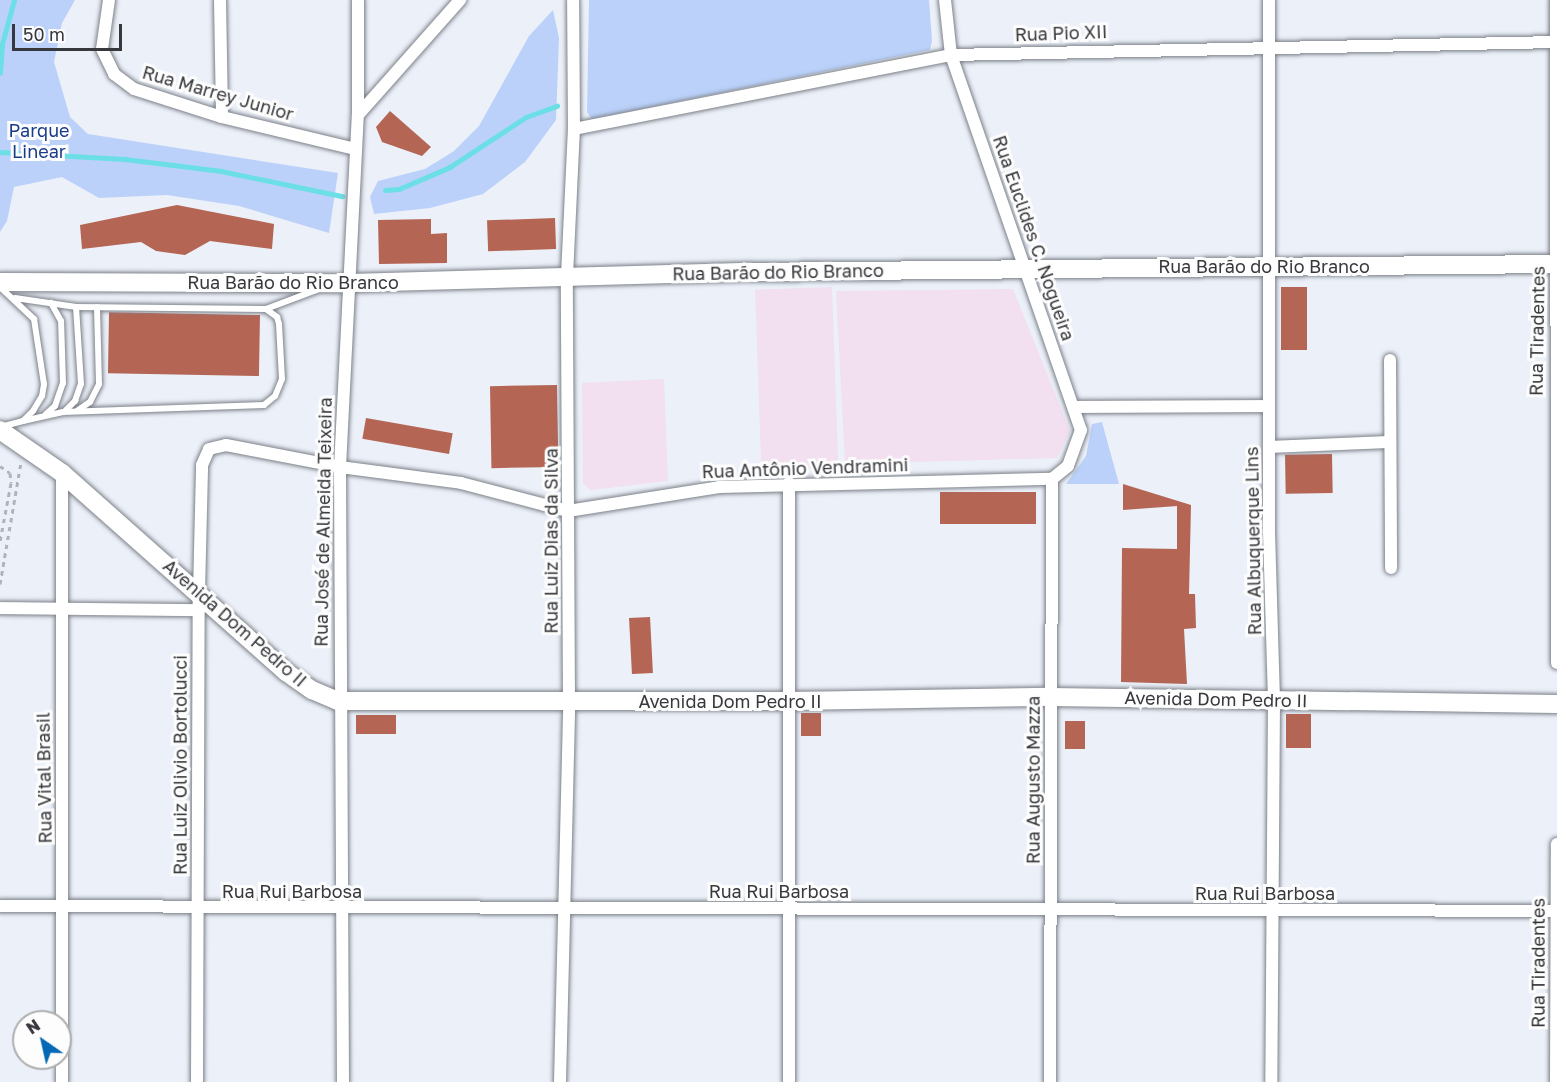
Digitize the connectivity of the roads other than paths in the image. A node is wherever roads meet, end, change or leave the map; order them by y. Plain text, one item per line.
1 (109, 0) edge
2 (220, 0) edge
3 (358, 0) edge
4 (460, 0) edge
5 (573, 0) edge
6 (945, 0) edge
7 (1269, 0) edge
8 (1556, 0) edge
9 (1557, 42) edge
10 (1269, 45) junction
11 (951, 55) junction
12 (358, 115) junction
13 (222, 117) junction
14 (574, 129) junction
15 (355, 149) junction
16 (1557, 264) edge
17 (1268, 266) junction
18 (1025, 268) junction
19 (567, 276) junction
20 (0, 282) edge
21 (344, 282) junction
22 (0, 287) edge
23 (15, 298) junction
24 (51, 303) junction
25 (76, 307) junction
26 (97, 307) junction
27 (266, 309) junction
28 (1390, 360) dead end
29 (1269, 406) junction
30 (1075, 407) junction
31 (63, 412) junction
32 (77, 412) junction
33 (45, 414) junction
34 (22, 421) junction
35 (0, 428) edge
36 (1388, 442) junction
37 (1269, 447) junction
38 (209, 449) joint
39 (340, 467) junction
40 (62, 473) junction
41 (1052, 479) junction
42 (789, 483) junction
43 (1556, 487) edge
44 (568, 511) junction
45 (1391, 568) dead end
46 (199, 601) junction
47 (0, 608) edge
48 (60, 608) junction
49 (1557, 663) edge
50 (1051, 697) junction
51 (1274, 700) junction
52 (338, 701) junction
53 (787, 701) junction
54 (569, 702) junction
55 (1557, 704) edge
56 (1557, 844) edge
57 (0, 906) edge
58 (63, 908) junction
59 (564, 908) junction
60 (1050, 908) junction
61 (198, 909) junction
62 (340, 909) junction
63 (790, 909) junction
64 (1271, 911) junction
65 (1557, 911) edge
66 (62, 1082) edge
67 (197, 1082) edge
68 (343, 1082) edge
69 (560, 1082) edge
70 (789, 1082) edge
71 (1050, 1082) edge
72 (1271, 1082) edge
73 (1556, 1082) edge

1 - 13 street, Rua Marrey Junior
2 - 13 street
3 - 12 street, Rua José de Almeida Teixeira
4 - 12 street
5 - 14 street, Rua Luiz Dias da Silva
6 - 11 street, Rua Euclides C. Nogueira
7 - 10 street, Rua Albuquerque Lins
8 - 9 street, Rua Tiradentes
9 - 10 street, Rua Pio XII
9 - 16 street, Rua Tiradentes
10 - 11 street, Rua Pio XII
10 - 17 street, Rua Albuquerque Lins
11 - 14 street, Rua Pio XII
11 - 18 street, Rua Euclides C. Nogueira
12 - 15 street, Rua José de Almeida Teixeira
13 - 15 street, Rua Marrey Junior
14 - 19 street, Rua Luiz Dias da Silva
15 - 21 street, Rua José de Almeida Teixeira
16 - 17 main road, Rua Barão do Rio Branco
16 - 43 street, Rua Tiradentes
17 - 18 main road, Rua Barão do Rio Branco
17 - 29 street, Rua Albuquerque Lins
18 - 19 main road, Rua Barão do Rio Branco
18 - 30 street, Rua Euclides C. Nogueira
19 - 21 main road, Rua Barão do Rio Branco
19 - 44 street, Rua Luiz Dias da Silva
20 - 21 main road, Rua Barão do Rio Branco
21 - 27 lane
21 - 39 street, Rua José de Almeida Teixeira
22 - 23 lane
23 - 24 lane
23 - 34 lane
24 - 25 lane
24 - 33 lane
25 - 26 lane
25 - 31 lane
26 - 27 lane
26 - 32 lane
27 - 32 lane
28 - 36 street
29 - 30 street
29 - 37 street, Rua Albuquerque Lins
30 - 41 street, Rua Euclides C. Nogueira
31 - 32 lane
31 - 33 lane
33 - 34 lane
34 - 35 lane
35 - 40 main road, Avenida Dom Pedro II
36 - 37 street
36 - 45 street
37 - 51 street, Rua Albuquerque Lins
38 - 39 street, Rua Antônio Vendramini
38 - 46 street, Rua Luiz Olivio Bortolucci
39 - 44 street, Rua Antônio Vendramini
39 - 52 street, Rua José de Almeida Teixeira
40 - 46 main road, Avenida Dom Pedro II
40 - 48 street, Rua Vital Brasil
41 - 42 street, Rua Antônio Vendramini
41 - 50 street, Rua Augusto Mazza
42 - 44 street, Rua Antônio Vendramini
42 - 53 street
43 - 49 street, Rua Tiradentes
44 - 54 street, Rua Luiz Dias da Silva
46 - 48 street
46 - 52 main road, Avenida Dom Pedro II
46 - 61 street, Rua Luiz Olivio Bortolucci
47 - 48 street
48 - 58 street, Rua Vital Brasil
50 - 51 main road, Avenida Dom Pedro II
50 - 53 main road, Avenida Dom Pedro II
50 - 60 street, Rua Augusto Mazza
51 - 55 main road, Avenida Dom Pedro II
51 - 64 street, Rua Albuquerque Lins
52 - 54 main road, Avenida Dom Pedro II
52 - 62 street, Rua José de Almeida Teixeira
53 - 54 main road, Avenida Dom Pedro II
53 - 63 street
54 - 59 street, Rua Luiz Dias da Silva
56 - 65 street, Rua Tiradentes
57 - 58 street, Rua Rui Barbosa
58 - 61 street, Rua Rui Barbosa
58 - 66 street, Rua Vital Brasil
59 - 62 street, Rua Rui Barbosa
59 - 63 street, Rua Rui Barbosa
59 - 69 street, Rua Luiz Dias da Silva
60 - 63 street, Rua Rui Barbosa
60 - 64 street, Rua Rui Barbosa
60 - 71 street, Rua Augusto Mazza
61 - 62 street, Rua Rui Barbosa
61 - 67 street, Rua Luiz Olivio Bortolucci
62 - 68 street, Rua José de Almeida Teixeira
63 - 70 street
64 - 65 street, Rua Rui Barbosa
64 - 72 street, Rua Albuquerque Lins
65 - 73 street, Rua Tiradentes

